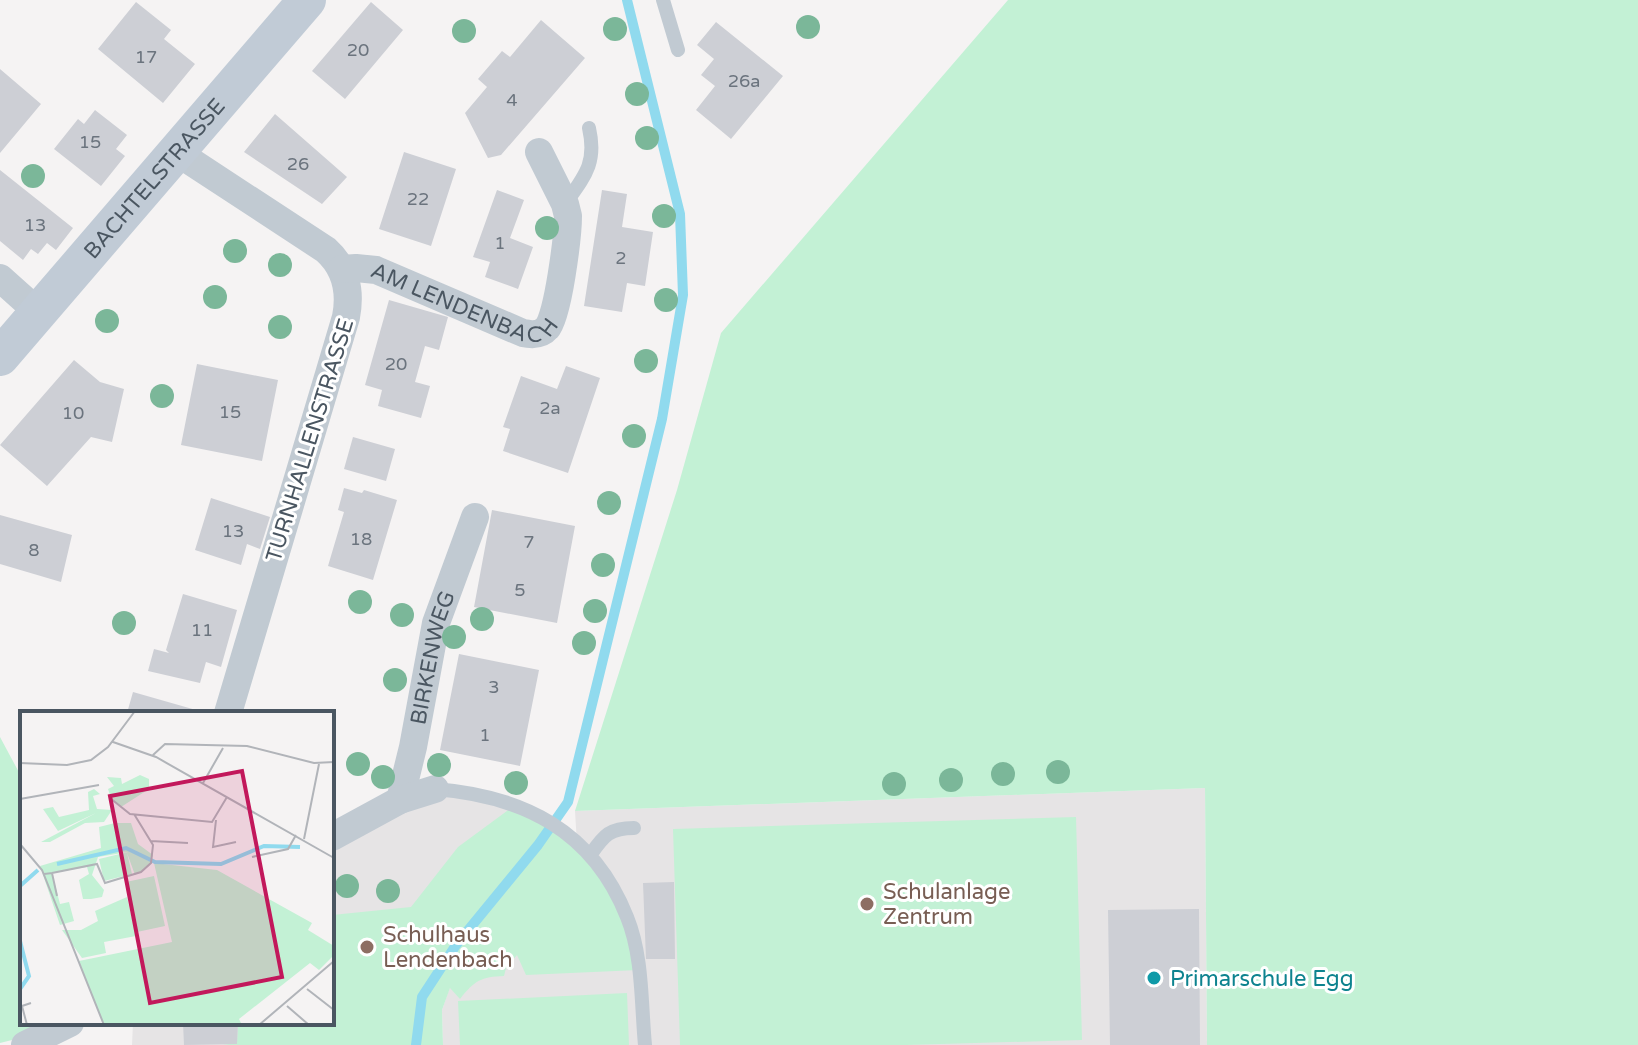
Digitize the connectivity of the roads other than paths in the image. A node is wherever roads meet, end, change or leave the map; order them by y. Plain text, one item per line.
1 (307, 0) edge
2 (663, 0) edge
3 (678, 50) dead end
4 (589, 128) dead end
5 (539, 152) dead end
6 (178, 153) junction
7 (565, 204) junction
8 (342, 269) junction
9 (0, 278) edge
10 (38, 312) junction
11 (0, 357) edge
12 (475, 517) dead end
13 (229, 711) edge
14 (435, 789) joint
15 (400, 800) junction
16 (634, 828) dead end
17 (334, 836) edge
18 (591, 854) junction
19 (66, 1025) edge
20 (25, 1045) edge
21 (645, 1045) edge

1 - 6 street, BACHTELSTRASSE
2 - 3 lane
4 - 7 lane
5 - 7 street, AM LENDENBACH
6 - 8 street
6 - 10 street, BACHTELSTRASSE
7 - 8 street, AM LENDENBACH
8 - 13 street, TURNHALLENSTRASSE
9 - 10 street
10 - 11 street, BACHTELSTRASSE
12 - 15 street, BIRKENWEG
14 - 15 street
14 - 18 lane
15 - 17 street
16 - 18 lane
18 - 21 lane
19 - 20 street

